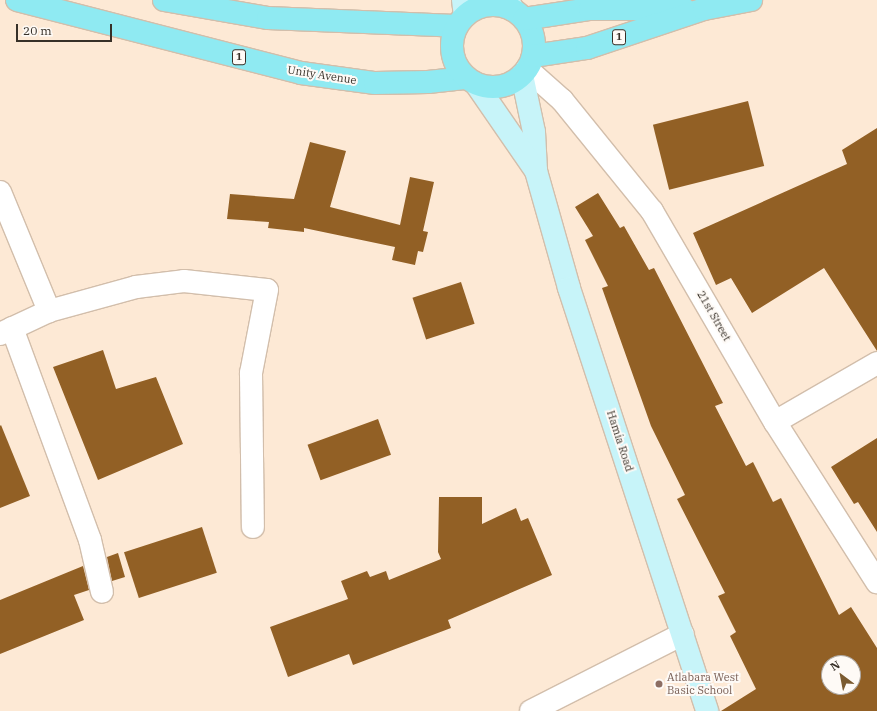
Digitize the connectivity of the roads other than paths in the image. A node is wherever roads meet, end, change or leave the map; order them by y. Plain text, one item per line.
1 (17, 0) edge
2 (164, 0) edge
3 (751, 0) edge
4 (704, 9) junction
5 (515, 10) edge
6 (461, 14) edge
7 (527, 67) junction
8 (471, 81) junction
9 (536, 171) junction
10 (0, 192) edge
11 (49, 311) junction
12 (6, 331) edge
13 (877, 363) edge
14 (775, 422) junction
15 (253, 527) dead end
16 (877, 582) edge
17 (102, 592) dead end
18 (683, 634) junction
19 (531, 711) edge
20 (707, 711) edge

1 - 8 main road, Unity Avenue / 1
2 - 6 main road
3 - 4 main road, 1
4 - 5 main road, 1
4 - 7 main road, 1
5 - 6 main road, 1
5 - 7 main road
6 - 8 main road
7 - 8 main road, 1
7 - 9 main road
7 - 14 street, 21st Street
8 - 9 main road
9 - 18 main road, Hamia Road
10 - 11 street
11 - 12 street
11 - 15 street
12 - 17 street
13 - 14 street
14 - 16 street, 21st Street
18 - 19 street
18 - 20 main road, Hamia Road

